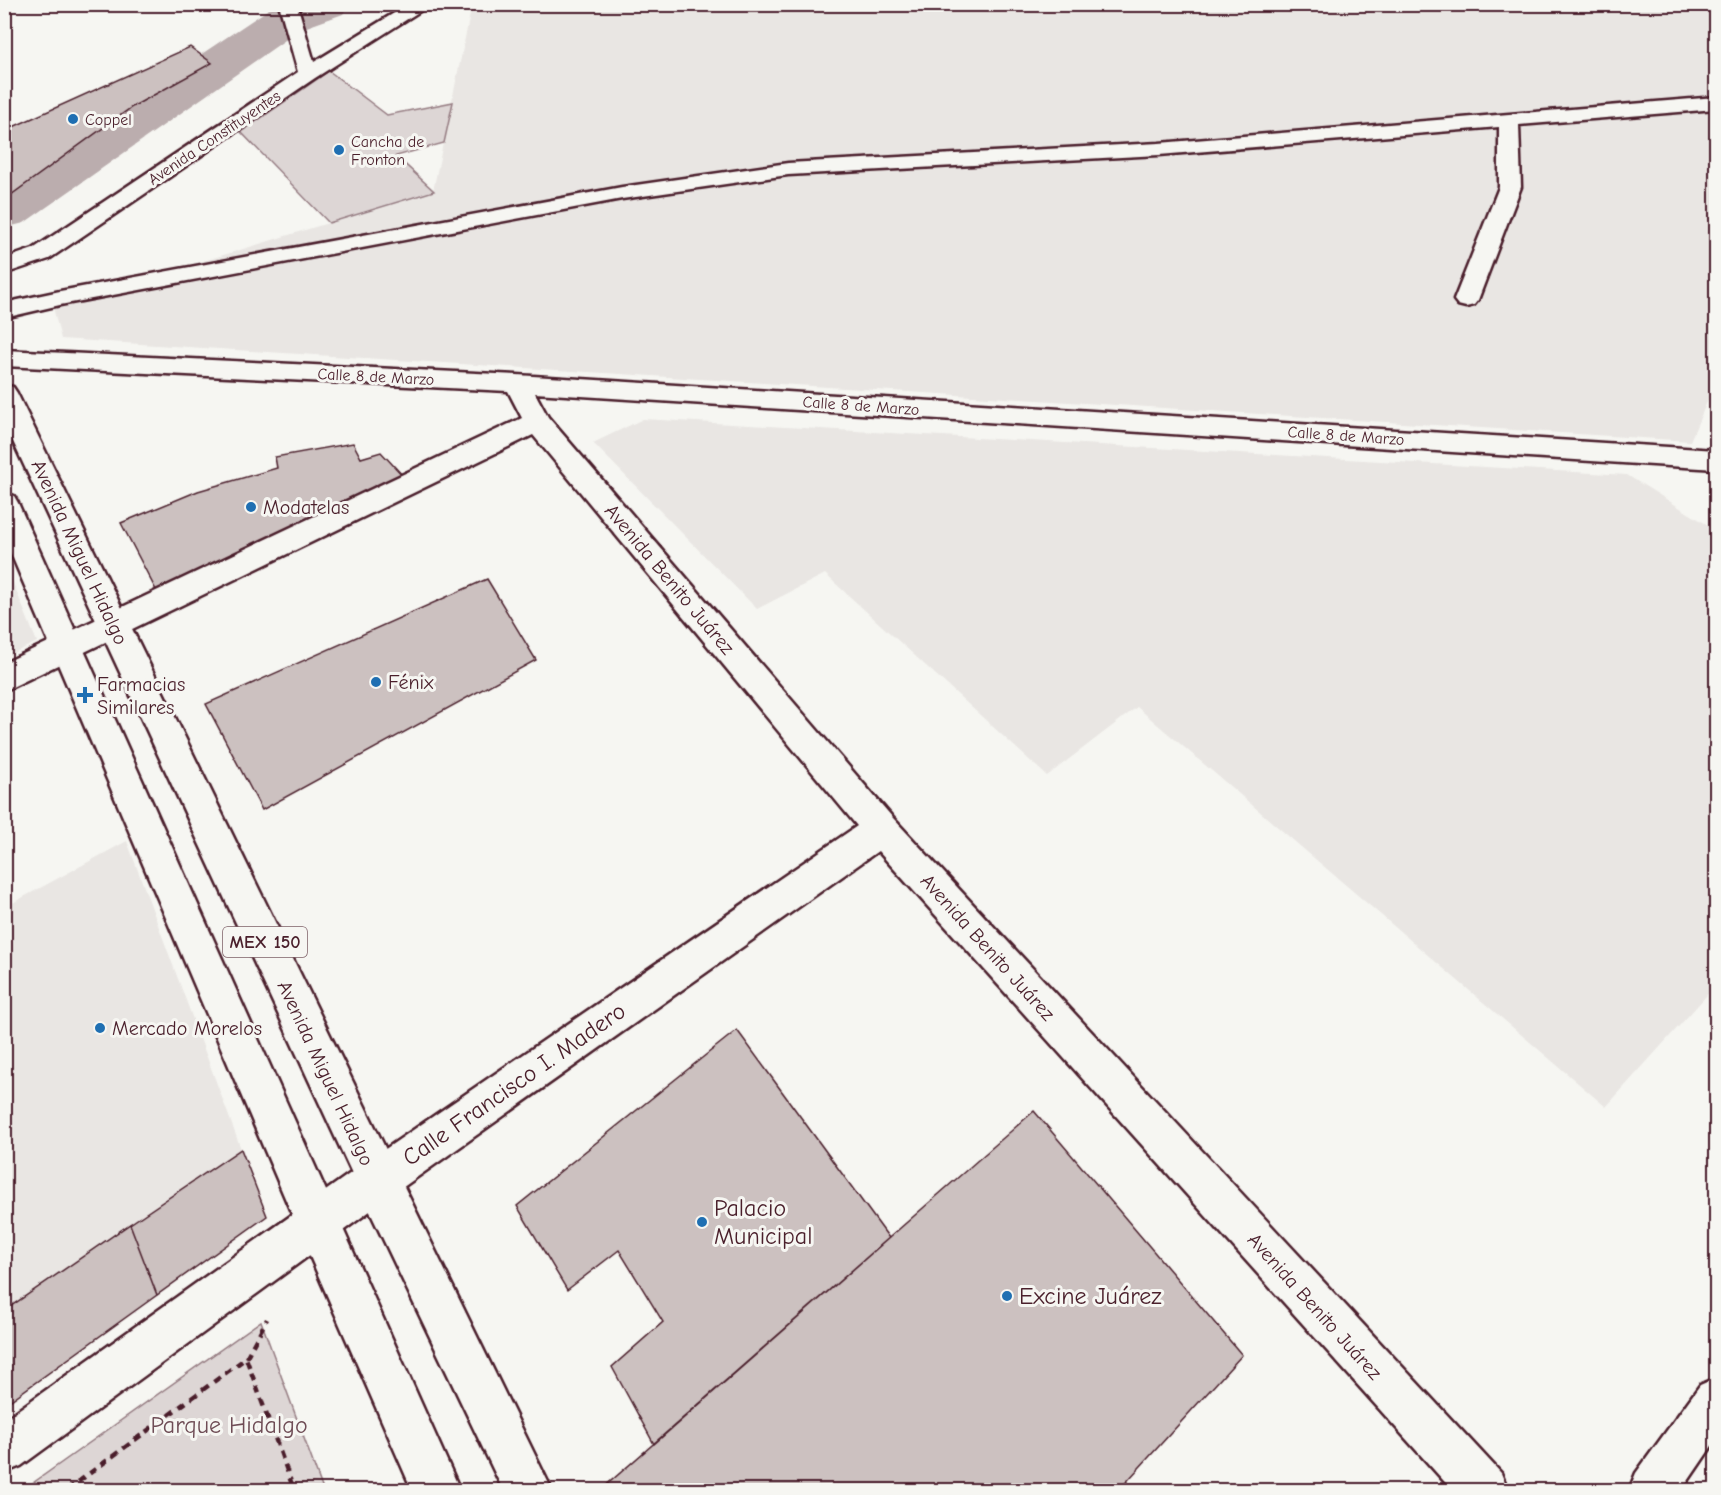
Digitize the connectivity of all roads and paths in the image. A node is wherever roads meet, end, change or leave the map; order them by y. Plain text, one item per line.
1 (288, 4) edge
2 (422, 4) edge
3 (308, 74) junction
4 (1716, 103) edge
5 (1509, 121) junction
6 (4, 267) edge
7 (1466, 300) dead end
8 (4, 311) edge
9 (4, 358) edge
10 (518, 383) junction
11 (4, 393) edge
12 (537, 422) junction
13 (1714, 456) edge
14 (4, 503) edge
15 (116, 626) junction
16 (66, 649) junction
17 (4, 678) edge
18 (881, 829) junction
19 (377, 1180) junction
20 (317, 1223) junction
21 (1716, 1401) edge
22 (4, 1449) edge
23 (67, 1491) edge
24 (294, 1491) edge
25 (436, 1491) edge
26 (528, 1491) edge
27 (1484, 1491) edge
28 (1653, 1491) edge

1 - 3 street
2 - 3 street, Avenida Constituyentes
3 - 6 street, Avenida Constituyentes
4 - 5 street
5 - 7 street
5 - 8 street
9 - 10 street, Calle 8 de Marzo
10 - 12 street, Avenida Benito Juárez
10 - 13 street, Calle 8 de Marzo
11 - 15 street, Avenida Miguel Hidalgo / MEX 150
12 - 15 street
12 - 18 street, Avenida Benito Juárez
14 - 16 street, MEX 150
15 - 16 street
15 - 19 street, Avenida Miguel Hidalgo / MEX 150
16 - 17 street
16 - 20 street, MEX 150
18 - 19 street, Calle Francisco I. Madero
18 - 27 street, Avenida Benito Juárez
19 - 20 street, Calle Francisco I. Madero
19 - 26 street, Avenida Miguel Hidalgo / MEX 150
20 - 22 street, Calle Francisco I. Madero
20 - 25 street, MEX 150
21 - 28 street
23 - 24 path

